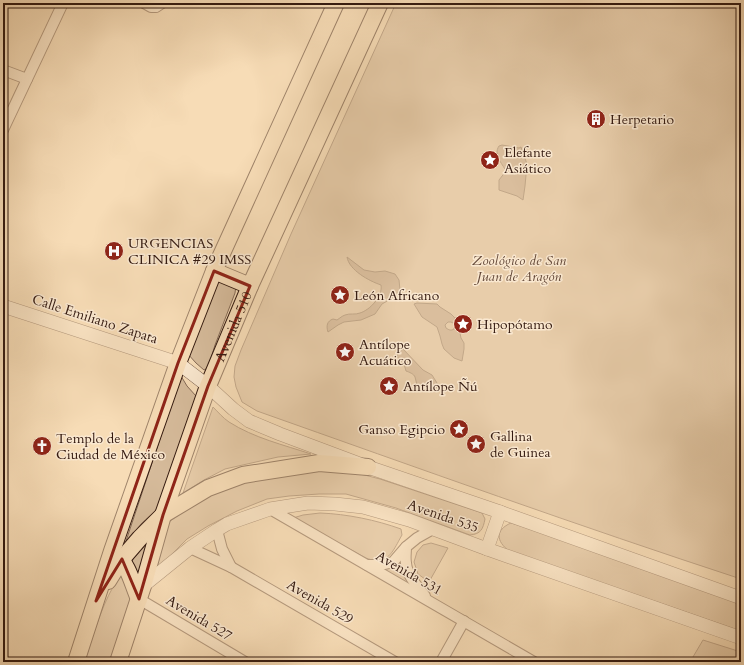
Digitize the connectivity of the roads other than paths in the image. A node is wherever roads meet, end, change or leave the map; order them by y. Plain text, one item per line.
1 (63, 3) edge
2 (144, 3) edge
3 (162, 3) edge
4 (336, 3) edge
5 (380, 3) edge
6 (3, 70) edge
7 (27, 79) junction
8 (3, 130) edge
9 (214, 271) junction
10 (250, 286) junction
11 (3, 306) edge
12 (178, 363) junction
13 (208, 386) junction
14 (368, 467) junction
15 (270, 509) junction
16 (500, 512) junction
17 (163, 514) junction
18 (433, 529) junction
19 (217, 530) junction
20 (406, 547) junction
21 (190, 548) junction
22 (487, 549) junction
23 (117, 555) junction
24 (366, 565) junction
25 (231, 567) junction
26 (141, 592) junction
27 (741, 598) edge
28 (429, 601) junction
29 (464, 621) junction
30 (741, 638) edge
31 (76, 662) edge
32 (118, 662) edge
33 (246, 662) edge
34 (395, 662) edge
35 (441, 662) edge
36 (534, 662) edge

1 - 7 street
2 - 3 street
4 - 9 main road
5 - 10 main road, Avenida 510
6 - 7 street
7 - 8 street
9 - 10 main road
9 - 12 main road
10 - 13 main road, Avenida 510
11 - 12 street, Calle Emiliano Zapata
12 - 13 street, Avenida 535
12 - 23 main road
13 - 14 street, Avenida 535
13 - 17 main road, Avenida 510
14 - 16 street, Avenida 535
14 - 17 main road
15 - 18 street, Avenida 535
15 - 19 street, Avenida 535
15 - 24 street, Avenida 531
16 - 22 street
16 - 27 street, Avenida 535
17 - 23 main road
17 - 26 main road, Avenida 510
18 - 20 street
18 - 22 street, Avenida 535
19 - 21 street, Avenida 535
19 - 25 street
20 - 24 street
20 - 28 street
21 - 25 street, Avenida 529
21 - 26 street, Avenida 535
22 - 30 street, Avenida 535
23 - 26 main road
23 - 31 main road
24 - 28 street, Avenida 531
25 - 34 street, Avenida 529
26 - 32 main road, Avenida 510
26 - 33 street, Avenida 527
28 - 29 street, Avenida 531
29 - 35 street
29 - 36 street, Avenida 531

